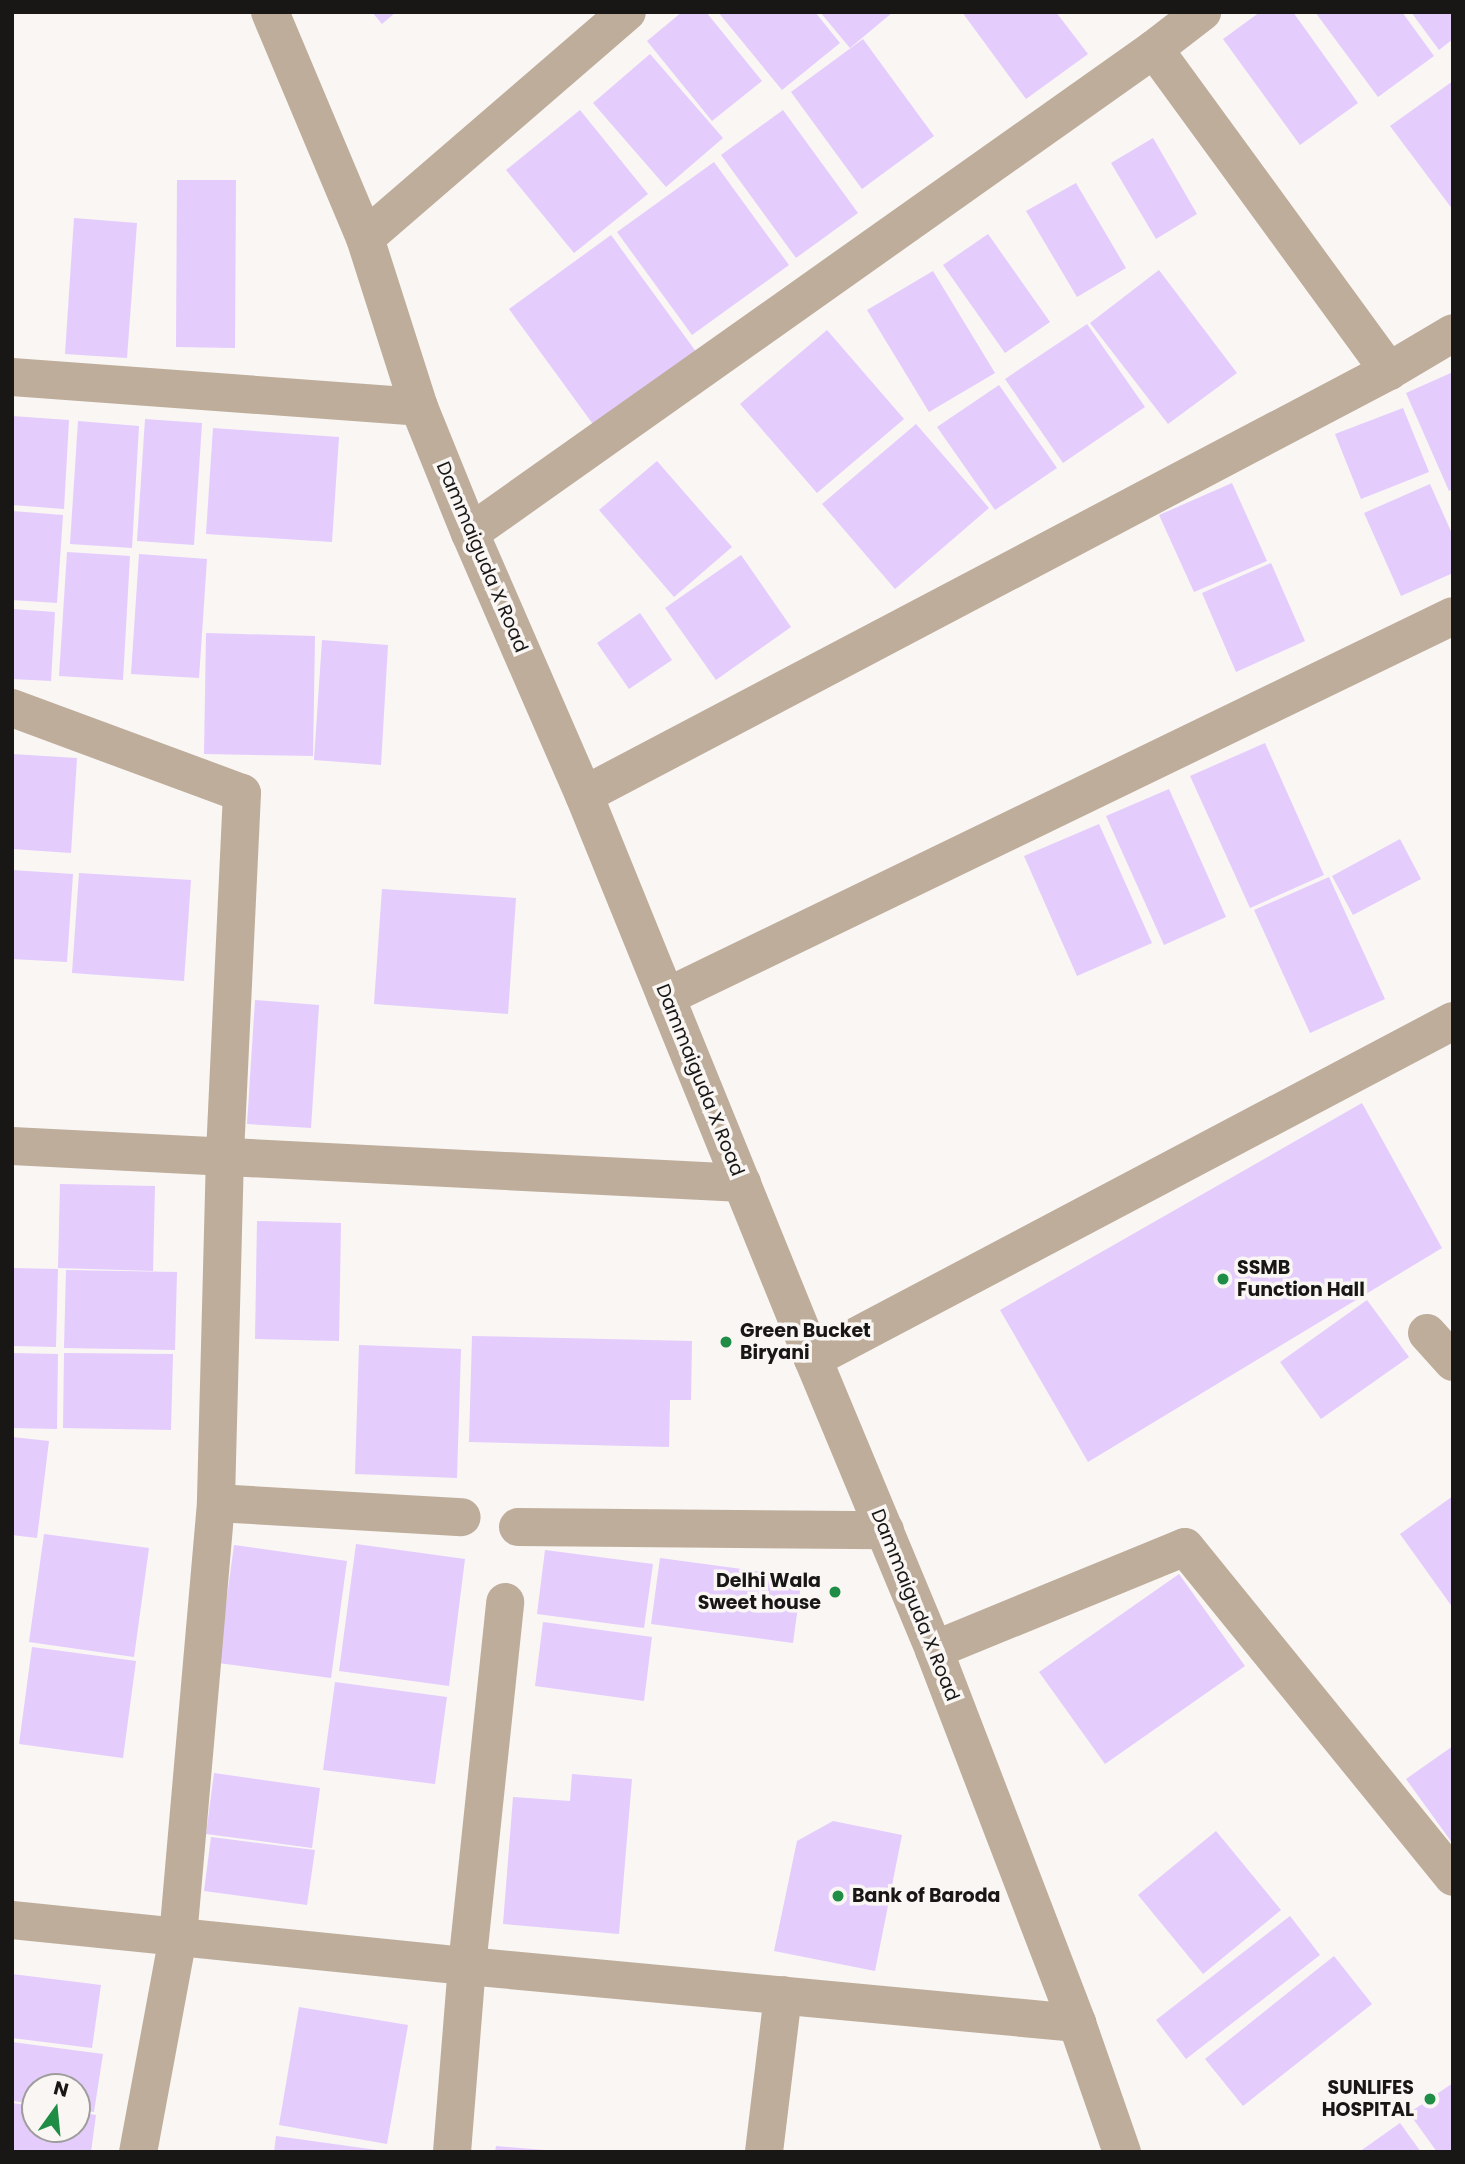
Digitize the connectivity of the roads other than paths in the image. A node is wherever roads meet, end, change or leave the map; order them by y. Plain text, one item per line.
1 (271, 12) edge
2 (626, 12) edge
3 (1202, 12) edge
4 (1154, 49) junction
5 (365, 239) junction
6 (1453, 333) edge
7 (1389, 371) junction
8 (12, 377) edge
9 (419, 407) junction
10 (470, 533) junction
11 (1453, 616) edge
12 (12, 708) edge
13 (584, 795) junction
14 (666, 998) junction
15 (1453, 1021) edge
16 (12, 1146) edge
17 (225, 1155) junction
18 (742, 1183) junction
19 (1427, 1333) dead end
20 (813, 1359) junction
21 (1453, 1362) edge
22 (216, 1503) junction
23 (462, 1517) dead end
24 (518, 1527) dead end
25 (885, 1530) junction
26 (505, 1602) dead end
27 (934, 1650) junction
28 (1453, 1877) edge
29 (12, 1920) edge
30 (178, 1937) junction
31 (467, 1966) junction
32 (783, 1996) junction
33 (1077, 2023) junction
34 (138, 2152) edge
35 (452, 2152) edge
36 (764, 2152) edge
37 (1122, 2152) edge

1 - 5 street, Dammaiguda X Road
2 - 5 street
3 - 4 street
4 - 7 street
4 - 10 street
5 - 9 street, Dammaiguda X Road
6 - 7 street
7 - 13 street
8 - 9 street
9 - 10 street, Dammaiguda X Road
10 - 13 street, Dammaiguda X Road
11 - 14 street
12 - 17 street
13 - 14 street, Dammaiguda X Road
14 - 18 street, Dammaiguda X Road
15 - 20 street
16 - 17 street
17 - 18 street
17 - 22 street
18 - 20 street, Dammaiguda X Road
19 - 21 street
20 - 25 street, Dammaiguda X Road
22 - 23 street
22 - 30 street
24 - 25 street
25 - 27 street, Dammaiguda X Road
26 - 31 street
27 - 28 street
27 - 33 street, Dammaiguda X Road
29 - 30 street
30 - 31 street
30 - 34 street
31 - 32 street
31 - 35 street
32 - 33 street
32 - 36 street
33 - 37 street, Dammaiguda X Road

